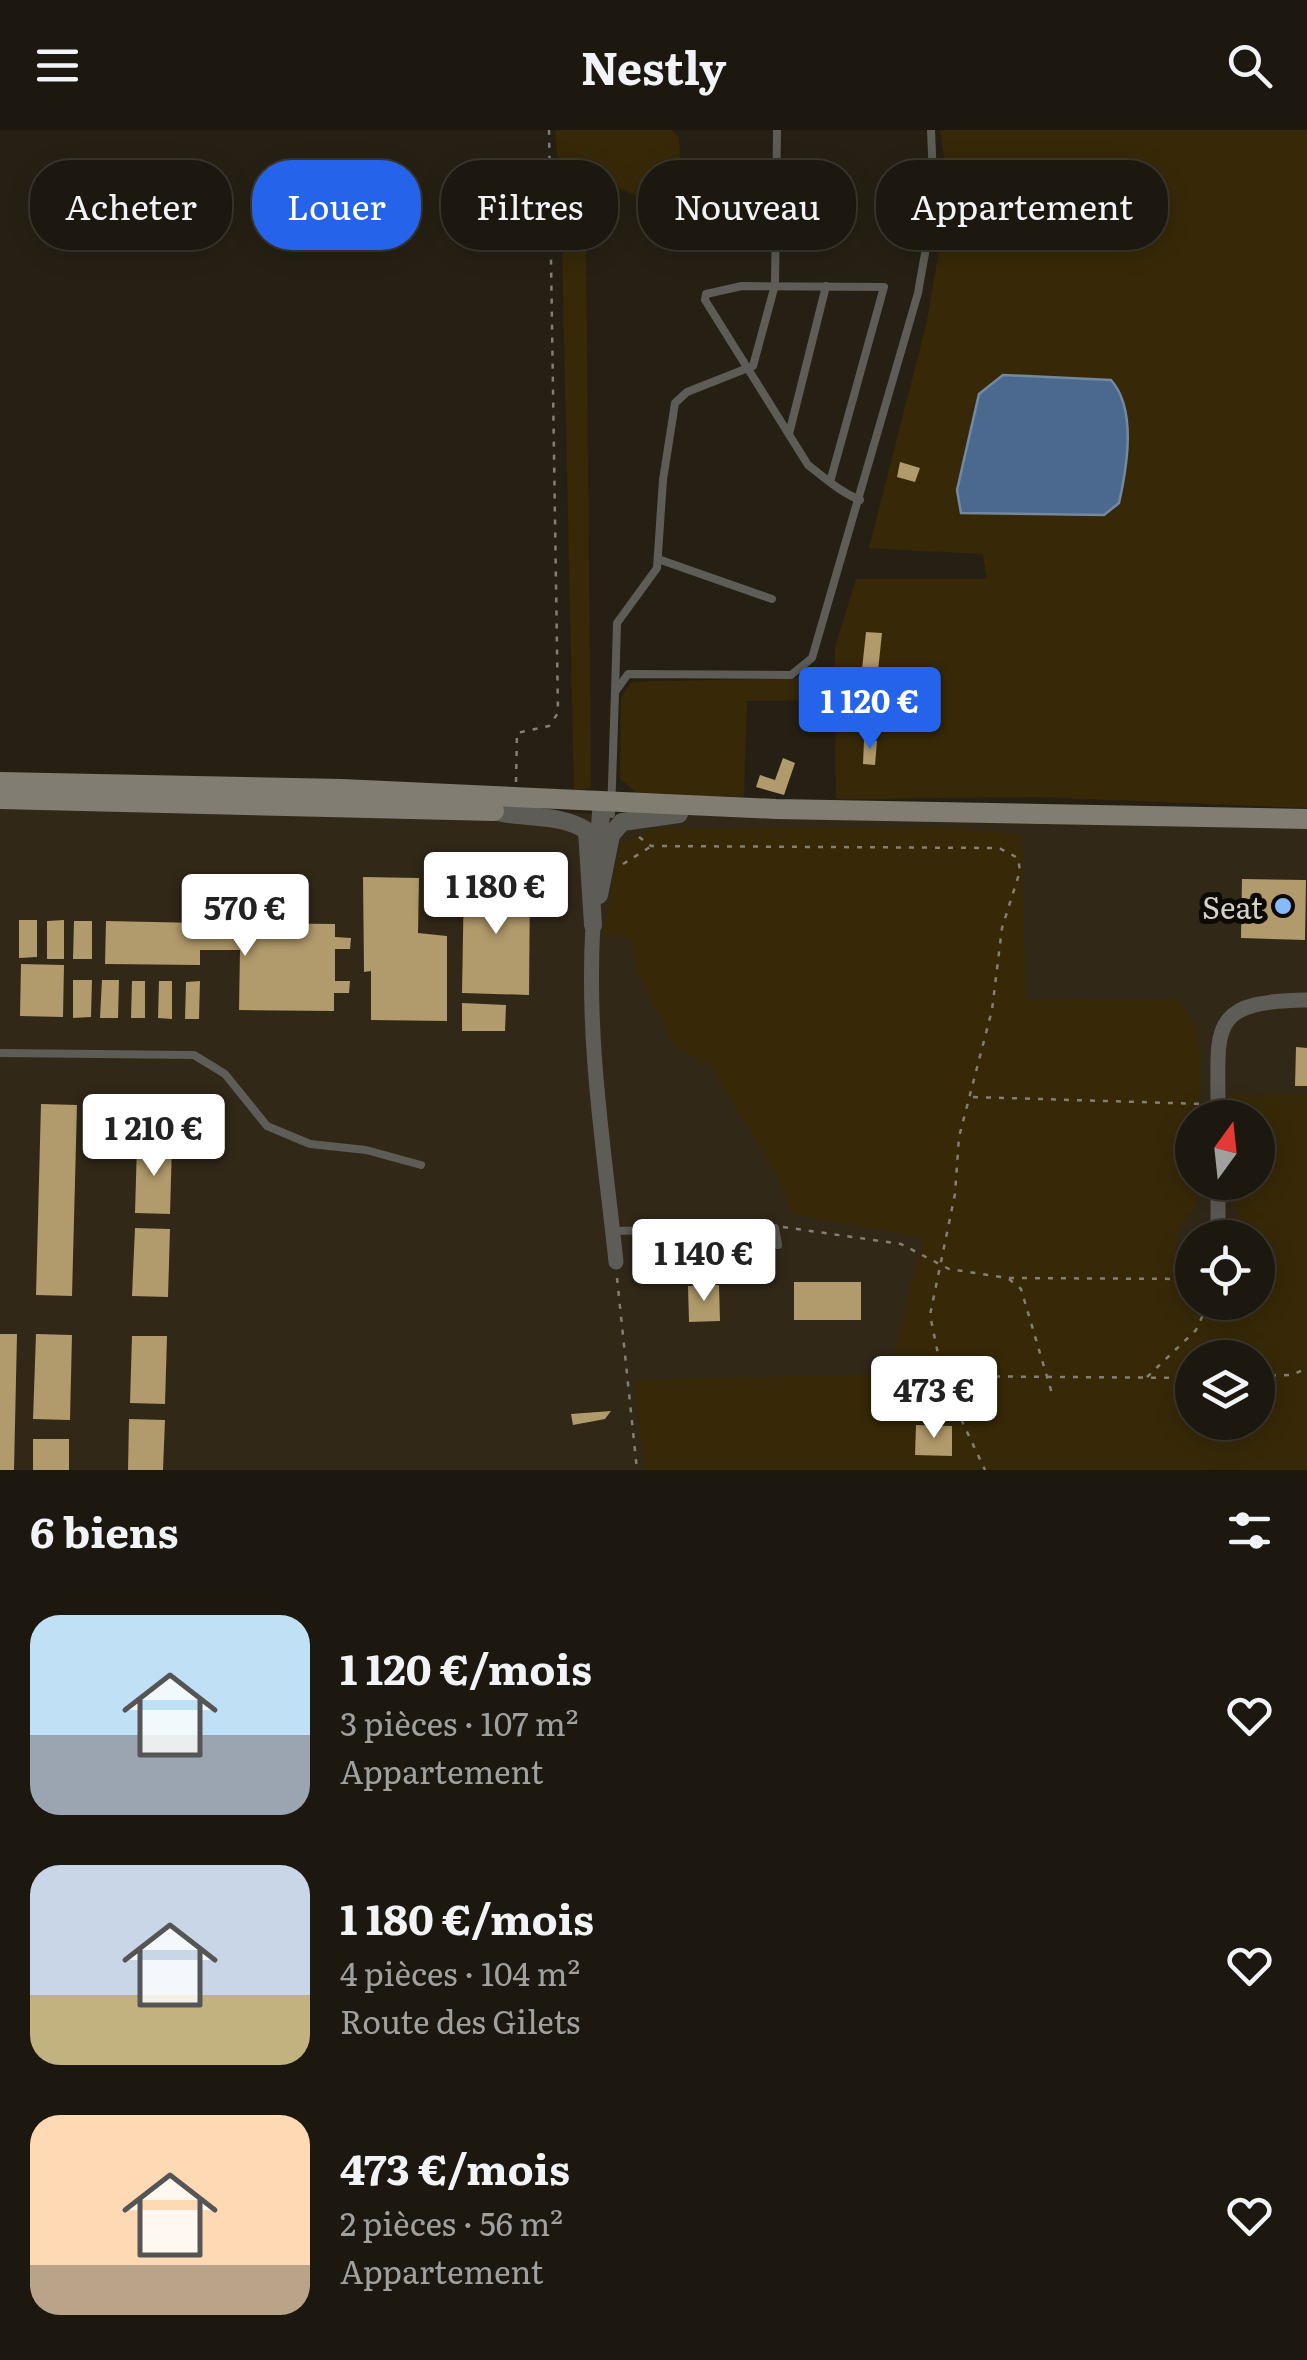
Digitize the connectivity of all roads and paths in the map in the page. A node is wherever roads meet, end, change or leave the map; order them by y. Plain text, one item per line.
1 (550, 130) edge
2 (776, 130) edge
3 (931, 130) edge
4 (775, 285) junction
5 (826, 286) junction
6 (748, 369) junction
7 (789, 434) junction
8 (830, 482) junction
9 (860, 500) junction
10 (658, 559) junction
11 (772, 599) dead end
12 (615, 692) junction
13 (0, 782) edge
14 (526, 786) dead end
15 (0, 798) edge
16 (776, 809) junction
17 (611, 810) junction
18 (493, 811) junction
19 (1307, 818) edge
20 (593, 925) junction
21 (1307, 1000) edge
22 (0, 1053) edge
23 (972, 1097) junction
24 (1218, 1100) edge
25 (1175, 1109) edge
26 (421, 1165) dead end
27 (775, 1228) junction
28 (612, 1231) junction
29 (778, 1245) dead end
30 (616, 1262) joint
31 (938, 1265) junction
32 (1008, 1278) junction
33 (1175, 1279) edge
34 (1201, 1320) edge
35 (1307, 1368) edge
36 (942, 1376) junction
37 (1275, 1376) edge
38 (1175, 1378) edge
39 (1047, 1379) junction
40 (1144, 1379) junction
41 (1053, 1397) dead end
42 (637, 1470) edge
43 (985, 1470) edge

1 - 14 path
2 - 4 lane
3 - 9 lane
4 - 5 lane
4 - 6 lane
4 - 6 lane
5 - 7 lane
5 - 8 lane
6 - 7 lane
6 - 10 lane
7 - 8 lane
8 - 9 lane
9 - 12 lane
10 - 11 lane
10 - 12 lane
12 - 17 lane
13 - 17 main road
15 - 18 main road
16 - 17 main road
16 - 17 main road
16 - 19 main road
17 - 18 main road
17 - 20 street
17 - 20 street
17 - 23 path
18 - 20 street
20 - 28 street
21 - 24 street
22 - 26 lane
23 - 25 path
23 - 31 path
27 - 28 lane
27 - 29 lane
27 - 31 path
28 - 30 street
30 - 42 path
31 - 32 path
31 - 36 path
32 - 33 path
32 - 39 path
34 - 40 path
35 - 37 path
36 - 39 path
36 - 43 path
38 - 40 path
39 - 40 path
39 - 41 path

